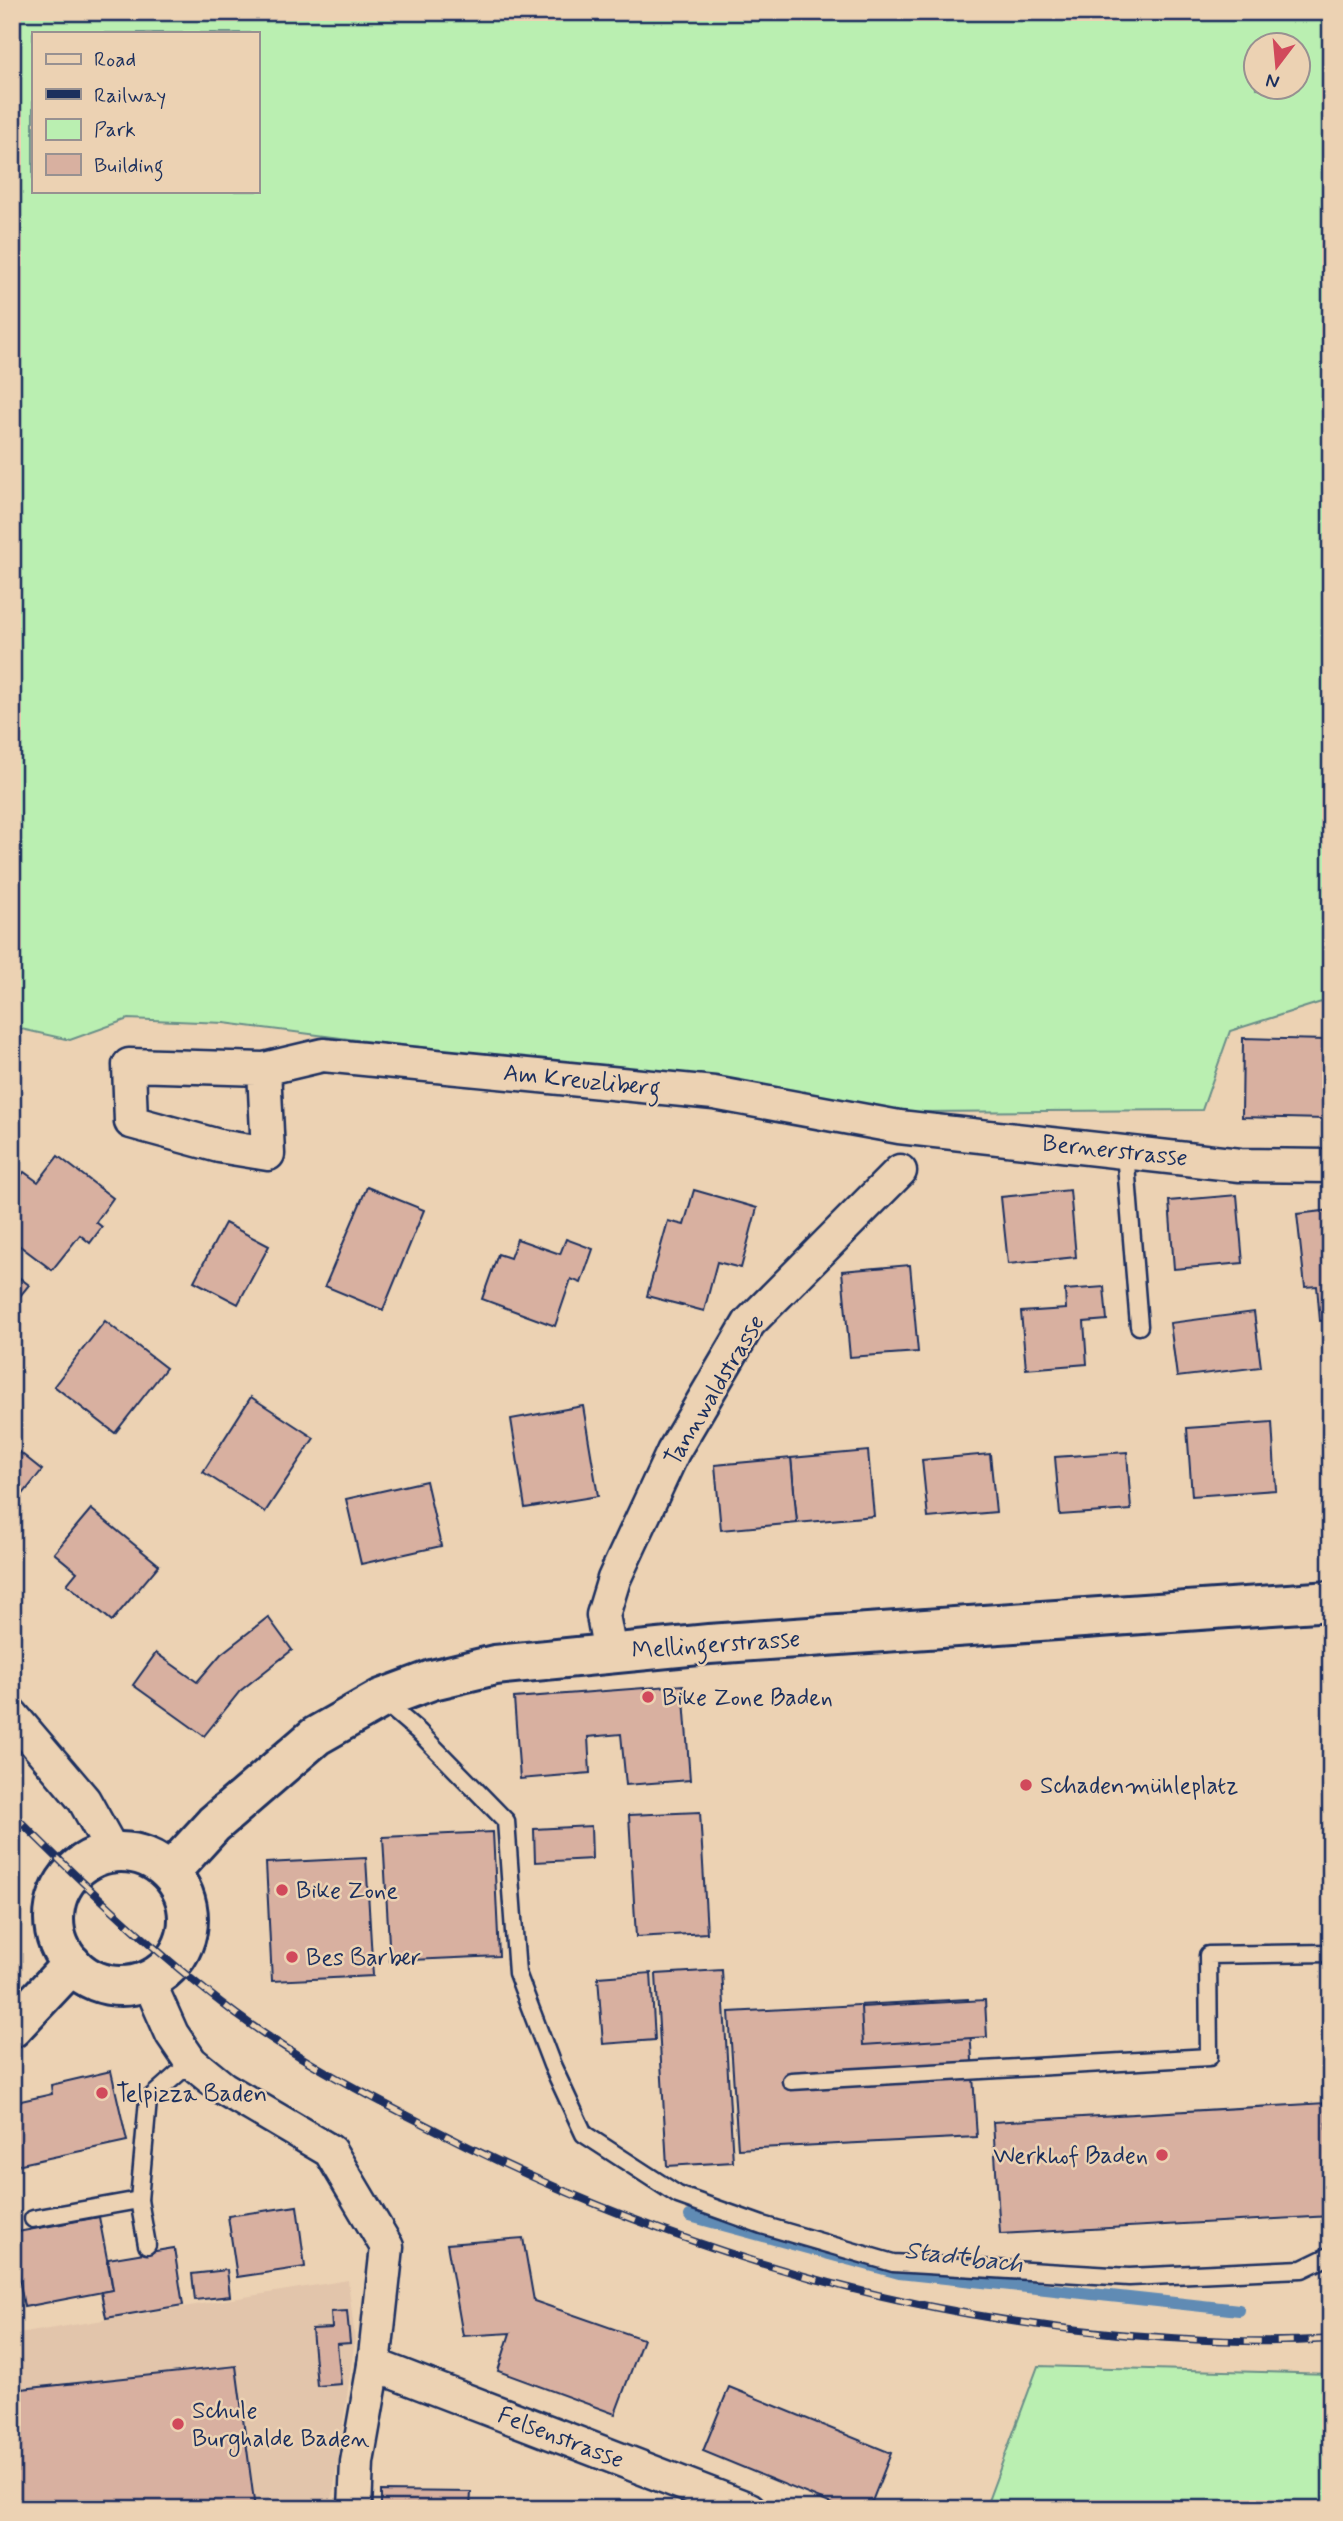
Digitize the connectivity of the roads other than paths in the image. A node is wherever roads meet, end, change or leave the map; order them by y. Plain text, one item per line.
1 (264, 1069) junction
2 (899, 1127) joint
3 (1125, 1152) junction
4 (1331, 1166) edge
5 (900, 1171) dead end
6 (1139, 1326) dead end
7 (1331, 1601) edge
8 (611, 1653) junction
9 (381, 1699) junction
10 (12, 1715) edge
11 (113, 1852) junction
12 (170, 1872) junction
13 (1331, 1953) edge
14 (72, 1964) junction
15 (149, 1980) junction
16 (12, 2028) edge
17 (191, 2062) junction
18 (791, 2081) dead end
19 (139, 2200) junction
20 (33, 2219) dead end
21 (147, 2245) dead end
22 (1331, 2255) edge
23 (374, 2365) junction
24 (355, 2509) edge
25 (749, 2509) edge

1 - 1 street, Am Kreuzliberg
1 - 2 street, Am Kreuzliberg
2 - 3 street, Bernerstrasse
3 - 4 street, Bernerstrasse
3 - 6 lane
5 - 8 street, Tannwaldstrasse
7 - 8 main road, Mellingerstrasse
8 - 9 main road, Mellingerstrasse
9 - 12 main road, Mellingerstrasse
9 - 22 lane
10 - 11 street
11 - 12 main road
11 - 14 main road
12 - 15 main road
13 - 18 lane
14 - 15 main road
14 - 16 main road
15 - 17 street
17 - 19 lane
17 - 23 street
19 - 20 lane
19 - 21 lane
23 - 24 street
23 - 25 street, Felsenstrasse

